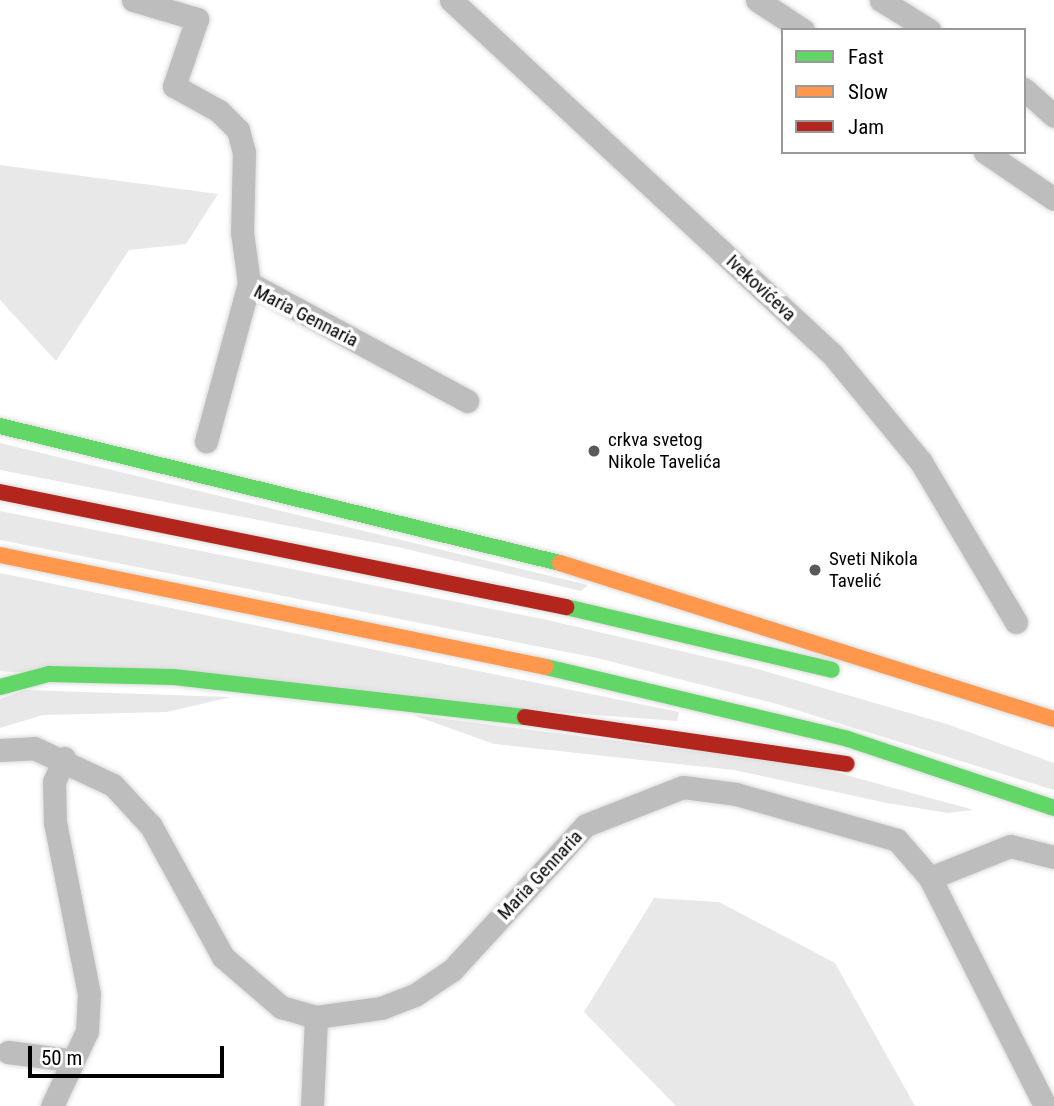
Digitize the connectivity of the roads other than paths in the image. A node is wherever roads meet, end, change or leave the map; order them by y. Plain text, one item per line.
1 (133, 0) edge
2 (451, 0) edge
3 (757, 0) edge
4 (881, 0) edge
5 (800, 28) edge
6 (926, 28) edge
7 (1026, 91) edge
8 (1054, 117) edge
9 (988, 154) edge
10 (1054, 199) edge
11 (249, 283) junction
12 (467, 401) dead end
13 (0, 426) edge
14 (206, 441) dead end
15 (0, 492) edge
16 (0, 555) edge
17 (1016, 622) dead end
18 (0, 687) edge
19 (1048, 717) edge
20 (1006, 724) dead end
21 (0, 750) edge
22 (64, 758) junction
23 (869, 770) dead end
24 (970, 800) dead end
25 (1054, 808) edge
26 (1054, 821) edge
27 (1054, 858) edge
28 (930, 878) junction
29 (316, 1017) junction
30 (8, 1052) dead end
31 (70, 1060) junction
32 (52, 1106) edge
33 (312, 1106) edge
34 (1045, 1106) edge

1 - 11 street
2 - 17 street, Ivekovićeva
3 - 5 street
4 - 6 street
7 - 8 street
9 - 10 street
11 - 12 street, Maria Gennaria
11 - 14 street, Maria Gennaria
13 - 19 highway
15 - 20 highway
16 - 25 highway
18 - 23 highway
21 - 22 street, Maria Gennaria
22 - 29 street, Maria Gennaria
22 - 31 street
24 - 26 highway
27 - 28 street
28 - 29 street, Maria Gennaria
28 - 34 street, Maria Gennaria
29 - 33 street
30 - 31 street
31 - 32 street

